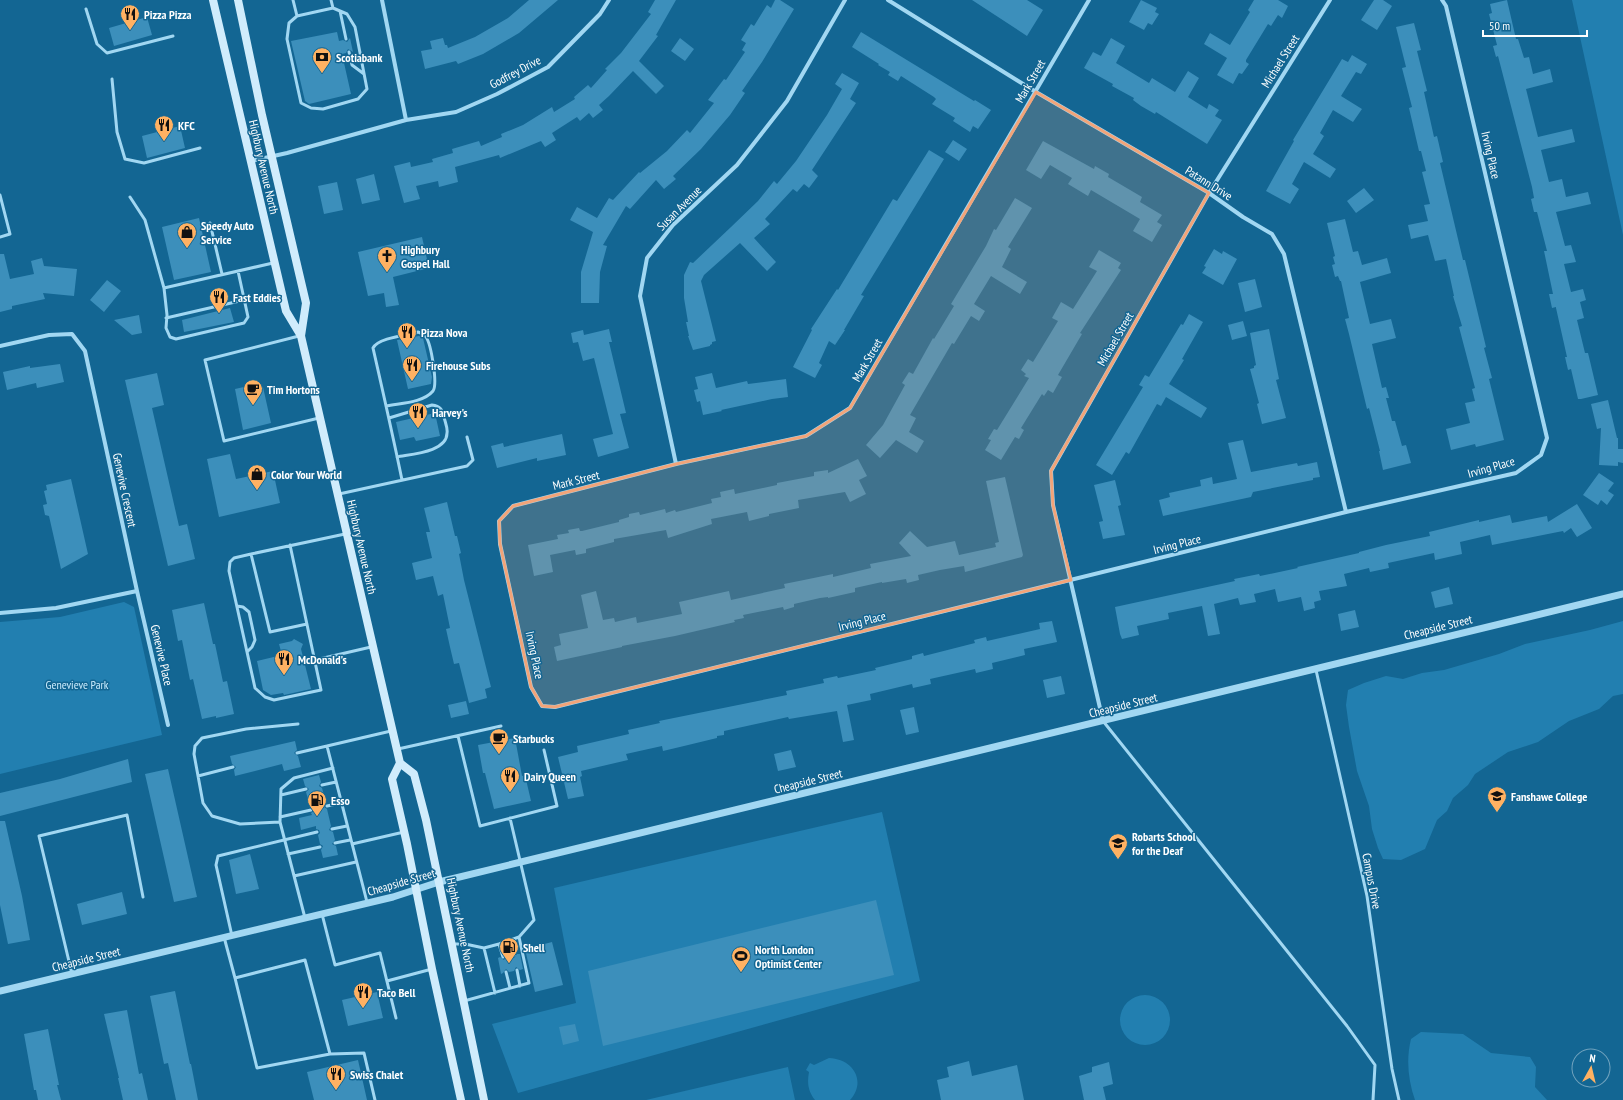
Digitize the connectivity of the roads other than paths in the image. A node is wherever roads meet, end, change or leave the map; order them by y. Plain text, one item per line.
1 (213, 0) edge
2 (238, 0) edge
3 (293, 0) edge
4 (331, 0) edge
5 (382, 0) edge
6 (609, 0) edge
7 (845, 0) edge
8 (888, 0) edge
9 (1089, 0) edge
10 (1330, 0) edge
11 (1442, 0) edge
12 (333, 8) junction
13 (86, 9) dead end
14 (340, 11) junction
15 (297, 16) junction
16 (173, 36) dead end
17 (346, 39) dead end
18 (349, 52) dead end
19 (364, 74) junction
20 (112, 78) dead end
21 (1036, 92) junction
22 (406, 120) junction
23 (200, 148) dead end
24 (272, 156) junction
25 (251, 161) junction
26 (1209, 193) junction
27 (0, 195) edge
28 (130, 197) dead end
29 (210, 223) dead end
30 (0, 237) edge
31 (274, 262) junction
32 (238, 271) junction
33 (222, 274) junction
34 (164, 288) junction
35 (244, 300) junction
36 (166, 318) junction
37 (301, 336) junction
38 (0, 346) edge
39 (386, 406) junction
40 (320, 418) junction
41 (388, 418) junction
42 (467, 437) dead end
43 (397, 457) junction
44 (676, 464) junction
45 (402, 480) junction
46 (337, 494) junction
47 (1346, 512) junction
48 (499, 521) joint
49 (347, 533) junction
50 (290, 545) junction
51 (251, 554) junction
52 (1070, 580) junction
53 (137, 591) junction
54 (1623, 594) edge
55 (237, 606) junction
56 (0, 614) edge
57 (307, 624) junction
58 (372, 647) junction
59 (247, 652) junction
60 (315, 660) junction
61 (1315, 668) junction
62 (1103, 721) junction
63 (168, 724) dead end
64 (298, 724) dead end
65 (502, 726) dead end
66 (393, 730) junction
67 (458, 736) junction
68 (327, 746) junction
69 (397, 749) junction
70 (544, 750) dead end
71 (297, 753) dead end
72 (400, 763) junction
73 (233, 767) dead end
74 (333, 768) junction
75 (198, 776) junction
76 (336, 782) junction
77 (322, 785) dead end
78 (306, 789) dead end
79 (281, 795) junction
80 (341, 803) junction
81 (327, 806) dead end
82 (310, 810) dead end
83 (280, 817) junction
84 (510, 818) junction
85 (280, 822) junction
86 (347, 826) junction
87 (332, 829) dead end
88 (317, 832) dead end
89 (404, 832) junction
90 (284, 839) junction
91 (350, 840) junction
92 (335, 843) dead end
93 (352, 844) junction
94 (320, 847) dead end
95 (288, 854) junction
96 (356, 862) junction
97 (521, 862) junction
98 (294, 876) junction
99 (439, 882) junction
100 (416, 890) junction
101 (143, 897) dead end
102 (368, 903) junction
103 (322, 914) junction
104 (305, 918) junction
105 (228, 936) junction
106 (519, 937) junction
107 (510, 941) junction
108 (452, 944) junction
109 (499, 944) junction
110 (484, 948) junction
111 (514, 955) dead end
112 (503, 957) dead end
113 (432, 969) junction
114 (517, 970) dead end
115 (506, 972) dead end
116 (72, 974) junction
117 (235, 978) junction
118 (387, 981) junction
119 (520, 986) junction
120 (510, 988) junction
121 (0, 991) edge
122 (495, 993) junction
123 (464, 1001) junction
124 (396, 1018) dead end
125 (330, 1054) junction
126 (375, 1100) edge
127 (461, 1100) edge
128 (484, 1100) edge
129 (1373, 1100) edge
130 (1399, 1100) edge

1 - 25 main road, Highbury Avenue North
2 - 24 main road, Highbury Avenue North
3 - 15 lane
4 - 12 lane
5 - 22 street
6 - 22 street, Godfrey Drive
7 - 44 street, Susan Avenue
8 - 21 street, Patann Drive
9 - 21 street, Mark Street
10 - 26 street, Michael Street
11 - 47 street, Irving Place
12 - 14 lane
12 - 15 lane
13 - 16 lane
14 - 17 lane
14 - 19 lane
15 - 19 lane
18 - 19 lane
20 - 23 lane
21 - 26 street, Patann Drive
21 - 44 street, Mark Street
22 - 24 street, Godfrey Drive
24 - 25 street, Godfrey Drive
24 - 37 main road, Highbury Avenue North
25 - 31 main road, Highbury Avenue North
26 - 47 street, Patann Drive
26 - 52 street, Michael Street
27 - 30 lane
28 - 34 lane
29 - 33 lane
31 - 32 lane
31 - 37 main road, Highbury Avenue North
32 - 33 lane
32 - 35 lane
33 - 34 lane
34 - 36 lane
35 - 36 lane
35 - 36 lane
37 - 40 main road, Highbury Avenue North
37 - 40 lane
38 - 53 street, Genevive Crescent
39 - 39 lane
39 - 41 lane
40 - 46 main road, Highbury Avenue North
41 - 43 lane
41 - 43 lane
42 - 45 lane
43 - 45 lane
44 - 48 street, Mark Street
45 - 46 lane
46 - 49 main road, Highbury Avenue North
47 - 52 street, Irving Place
48 - 52 street, Irving Place
49 - 50 lane
49 - 58 main road, Highbury Avenue North
50 - 51 lane
50 - 57 lane
51 - 55 lane
51 - 57 lane
52 - 62 street, Michael Street
53 - 56 street
53 - 63 street, Genevive Place
54 - 61 street, Cheapside Street
55 - 59 lane
55 - 59 lane
57 - 60 lane
58 - 60 lane
58 - 66 main road, Highbury Avenue North
59 - 60 lane
61 - 62 street, Cheapside Street
61 - 130 lane, Campus Drive
62 - 97 street, Cheapside Street
62 - 129 lane
64 - 75 lane
65 - 67 lane
66 - 68 lane
66 - 69 main road, Highbury Avenue North
67 - 69 lane
67 - 84 lane
68 - 71 lane
68 - 74 lane
69 - 72 main road, Highbury Avenue North
70 - 84 lane
72 - 89 main road
72 - 99 main road, Highbury Avenue North
73 - 75 lane
74 - 76 lane
74 - 79 lane
75 - 85 lane
76 - 77 lane
76 - 80 lane
78 - 79 lane
79 - 83 lane
80 - 81 lane
80 - 86 lane
82 - 83 lane
83 - 85 lane
84 - 97 lane
85 - 90 lane
86 - 87 lane
86 - 91 lane
88 - 90 lane
89 - 93 lane
89 - 100 main road
90 - 95 lane
90 - 105 lane
91 - 92 lane
91 - 93 lane
93 - 96 lane
94 - 95 lane
95 - 98 lane
96 - 98 lane
96 - 102 lane
97 - 99 street, Cheapside Street
97 - 106 lane
98 - 104 lane
99 - 100 street, Cheapside Street
99 - 108 main road, Highbury Avenue North
100 - 102 street, Cheapside Street
100 - 113 main road
101 - 116 lane
102 - 103 street, Cheapside Street
103 - 104 street, Cheapside Street
103 - 118 lane
104 - 105 street, Cheapside Street
105 - 116 street, Cheapside Street
105 - 117 lane
106 - 107 lane
106 - 119 lane
107 - 109 lane
107 - 111 lane
108 - 110 lane
108 - 123 main road, Highbury Avenue North
109 - 110 lane
109 - 112 lane
110 - 122 lane
113 - 118 lane
113 - 127 main road
114 - 119 lane
115 - 120 lane
116 - 121 street, Cheapside Street
117 - 125 lane
117 - 125 lane
118 - 124 lane
119 - 120 lane
120 - 122 lane
122 - 123 lane
123 - 128 main road, Highbury Avenue North
125 - 126 lane

